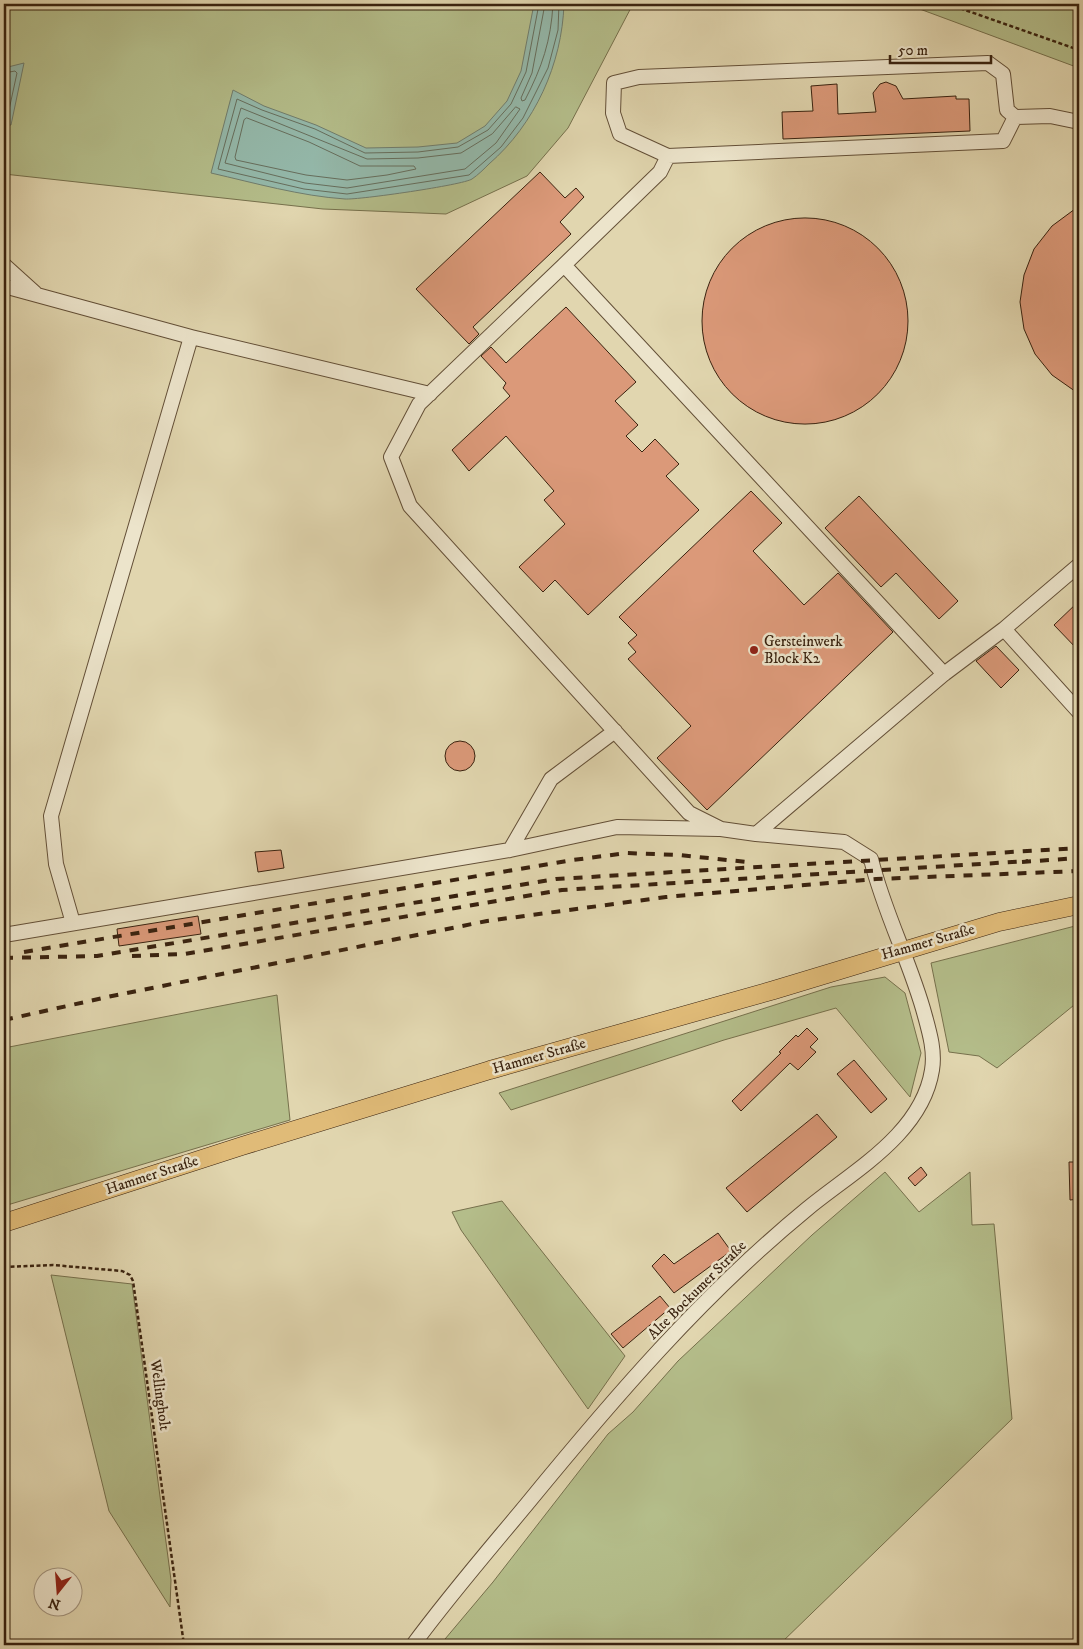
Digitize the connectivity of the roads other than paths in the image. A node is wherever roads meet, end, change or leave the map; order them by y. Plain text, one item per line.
1 (1015, 118) junction
2 (1079, 122) edge
3 (668, 156) junction
4 (564, 265) junction
5 (4, 266) edge
6 (4, 286) edge
7 (38, 295) junction
8 (191, 337) junction
9 (430, 394) junction
10 (1079, 566) edge
11 (1004, 629) junction
12 (944, 674) junction
13 (1079, 712) edge
14 (615, 731) junction
15 (721, 830) junction
16 (756, 834) junction
17 (510, 850) junction
18 (1079, 905) edge
19 (72, 924) junction
20 (4, 935) edge
21 (902, 949) junction
22 (4, 1223) edge
23 (413, 1645) edge

1 - 2 street
1 - 3 street
1 - 3 street
3 - 4 street
4 - 9 street
4 - 12 street
5 - 7 street
6 - 7 street
7 - 8 street
8 - 9 street
8 - 19 street
9 - 14 street
10 - 11 street
11 - 12 street
11 - 13 street
12 - 16 street
14 - 15 street
14 - 17 street
15 - 16 street, Alte Bockumer Straße
15 - 17 street, Alte Bockumer Straße
16 - 21 street, Alte Bockumer Straße
17 - 19 street, Alte Bockumer Straße
18 - 21 main road, Hammer Straße
19 - 20 street, Alte Bockumer Straße
21 - 22 main road, Hammer Straße
21 - 23 street, Alte Bockumer Straße

